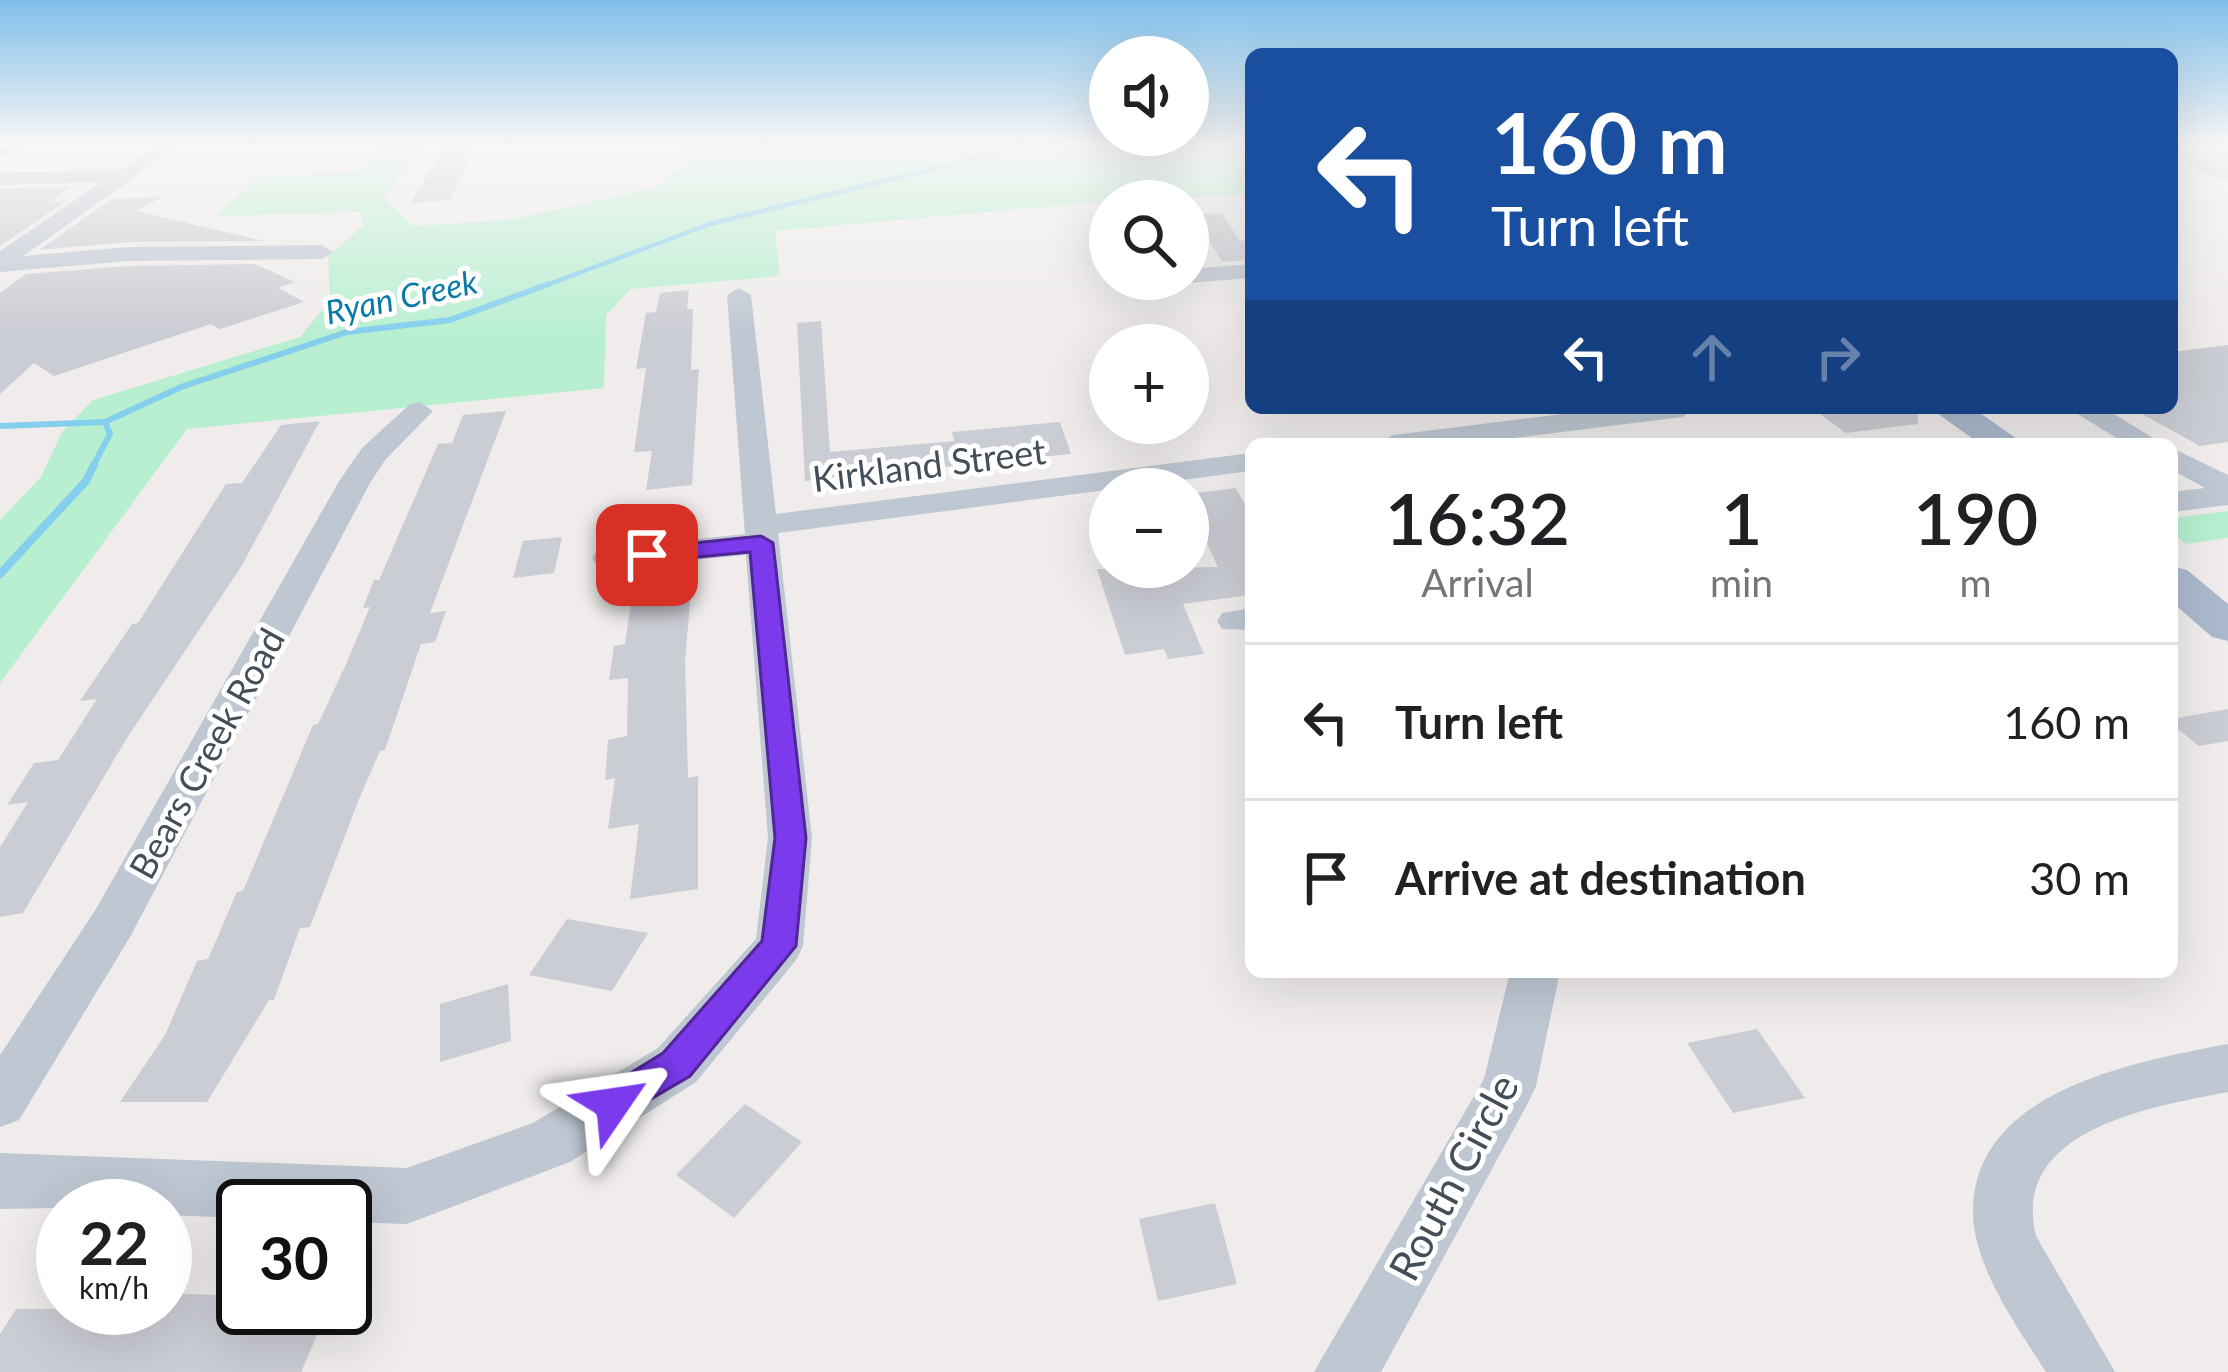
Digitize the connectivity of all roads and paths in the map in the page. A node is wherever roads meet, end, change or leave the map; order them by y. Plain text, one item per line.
1 (80, 207) edge
2 (322, 252) dead end
3 (0, 263) edge
4 (1245, 271) edge
5 (1209, 274) edge
6 (739, 296) dead end
7 (419, 411) dead end
8 (1634, 414) edge
9 (1958, 414) edge
10 (2093, 414) edge
11 (1441, 438) edge
12 (1996, 438) edge
13 (2137, 438) edge
14 (2178, 461) edge
15 (1245, 463) edge
16 (2228, 491) edge
17 (2178, 501) edge
18 (760, 534) junction
19 (609, 559) dead end
20 (1534, 978) edge
21 (2228, 1068) edge
22 (0, 1102) edge
23 (0, 1180) edge
24 (1346, 1372) edge
25 (2083, 1372) edge

1 - 3 street
2 - 3 street
4 - 5 street
6 - 18 street
7 - 22 street, Bears Creek Road
8 - 11 street
9 - 12 main road
10 - 13 street
14 - 16 street
15 - 18 street, Kirkland Street
16 - 17 street
18 - 19 street, Kirkland Street
18 - 23 street
20 - 24 street, Routh Circle
21 - 25 street

